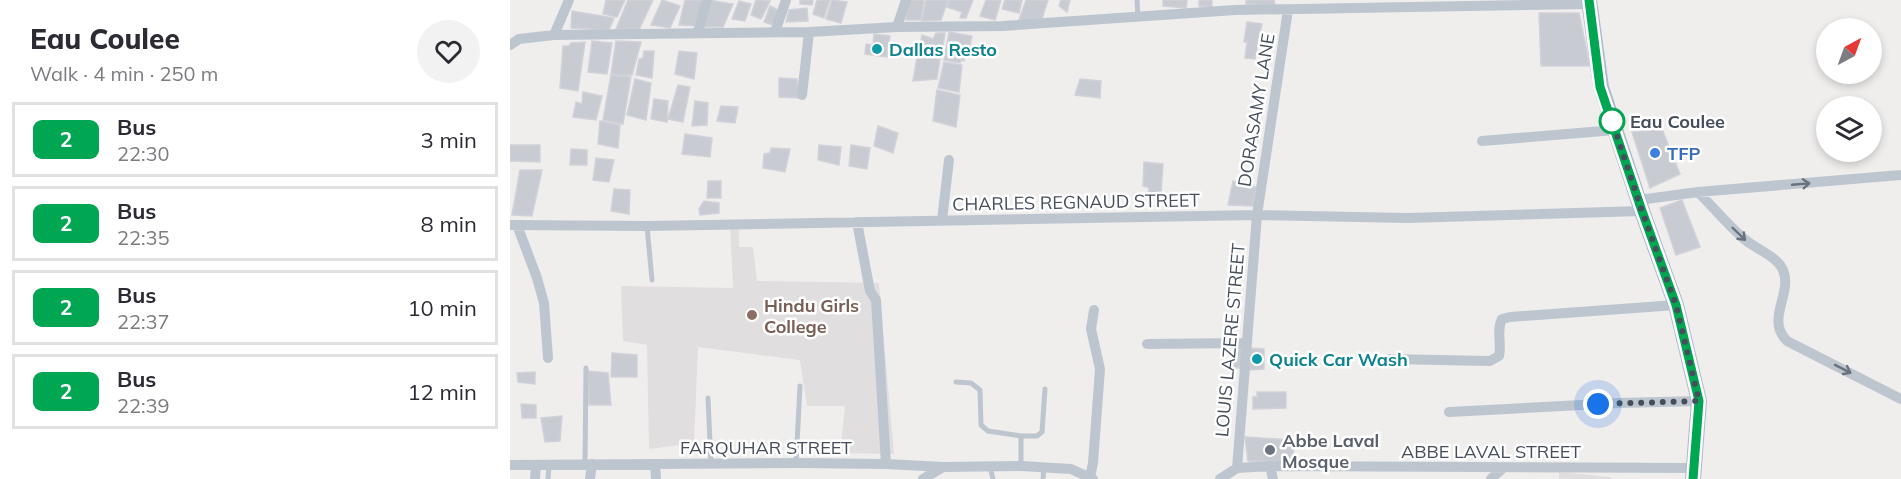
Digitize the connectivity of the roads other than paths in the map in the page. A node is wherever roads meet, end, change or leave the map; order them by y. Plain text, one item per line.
1 (569, 0) edge
2 (707, 0) edge
3 (786, 0) edge
4 (906, 0) edge
5 (1137, 0) edge
6 (1588, 2) edge
7 (1345, 4) edge
8 (1236, 5) edge
9 (1288, 10) junction
10 (1138, 17) junction
11 (897, 27) junction
12 (698, 32) junction
13 (775, 32) junction
14 (809, 32) junction
15 (554, 35) junction
16 (510, 45) edge
17 (802, 95) dead end
18 (1615, 130) junction
19 (1482, 141) dead end
20 (949, 160) dead end
21 (1901, 175) edge
22 (1698, 192) junction
23 (1640, 205) junction
24 (1257, 215) junction
25 (942, 220) junction
26 (857, 222) junction
27 (514, 225) edge
28 (647, 226) junction
29 (652, 280) dead end
30 (1676, 305) junction
31 (1094, 310) dead end
32 (1247, 343) junction
33 (1147, 344) dead end
34 (548, 358) dead end
35 (1388, 359) dead end
36 (586, 368) dead end
37 (956, 382) dead end
38 (800, 386) dead end
39 (1045, 389) dead end
40 (708, 398) dead end
41 (1901, 399) edge
42 (1699, 401) junction
43 (1449, 412) dead end
44 (1021, 436) junction
45 (796, 463) junction
46 (588, 464) junction
47 (655, 464) junction
48 (711, 464) junction
49 (886, 464) junction
50 (510, 465) edge
51 (536, 465) junction
52 (549, 465) junction
53 (989, 466) junction
54 (1021, 466) junction
55 (1270, 466) junction
56 (944, 467) junction
57 (1044, 467) junction
58 (1504, 467) junction
59 (1237, 468) junction
60 (1539, 473) edge
61 (1694, 473) edge
62 (1091, 478) edge
63 (535, 479) edge
64 (548, 479) edge
65 (590, 479) edge
66 (656, 479) edge
67 (923, 479) edge
68 (993, 479) edge
69 (1043, 479) edge
70 (1220, 479) edge
71 (1273, 479) edge
72 (1491, 479) edge

1 - 15 street
2 - 12 street
3 - 13 street
4 - 11 street
5 - 10 lane
6 - 7 street
6 - 18 main road
7 - 9 street
8 - 9 street
8 - 10 street
9 - 24 street, DORASAMY LANE
10 - 11 street
11 - 14 street
12 - 13 street
12 - 15 street
13 - 14 street
14 - 17 street
15 - 16 street
18 - 19 street
18 - 23 main road
20 - 25 street
22 -> 21 street, CHARLES REGNAUD STREET
22 - 23 street, CHARLES REGNAUD STREET
22 -> 41 street
23 - 24 street, CHARLES REGNAUD STREET
23 - 30 main road
24 - 25 street, CHARLES REGNAUD STREET
24 - 32 street, LOUIS LAZERE STREET
25 - 26 street, CHARLES REGNAUD STREET
26 - 28 street, CHARLES REGNAUD STREET
26 - 49 street
27 - 28 street, CHARLES REGNAUD STREET
27 - 34 street
28 - 29 lane
30 - 35 street
30 - 42 main road
31 - 62 street
32 - 33 street
32 - 59 street, LOUIS LAZERE STREET
36 - 46 lane
37 - 44 lane
38 - 45 lane
39 - 44 lane
40 - 48 lane
42 - 43 street
42 - 61 main road
44 - 54 lane
45 - 48 street, FARQUHAR STREET
45 - 49 street, FARQUHAR STREET
46 - 47 street, FARQUHAR STREET
46 - 52 street, FARQUHAR STREET
46 - 65 street
47 - 48 street, FARQUHAR STREET
47 - 66 street
49 - 56 street, FARQUHAR STREET
50 - 51 street, FARQUHAR STREET
51 - 52 street, FARQUHAR STREET
51 - 63 street
52 - 64 lane
53 - 54 street, FARQUHAR STREET
53 - 56 street, FARQUHAR STREET
53 - 68 lane
54 - 57 street, FARQUHAR STREET
55 - 58 street, ABBE LAVAL STREET
55 - 59 street, ABBE LAVAL STREET
55 - 71 street
56 - 67 street
57 - 62 street, FARQUHAR STREET
57 - 69 lane
58 - 60 street, ABBE LAVAL STREET
58 - 72 street
59 - 70 street, ABBE LAVAL STREET
60 - 61 street, ABBE LAVAL STREET

